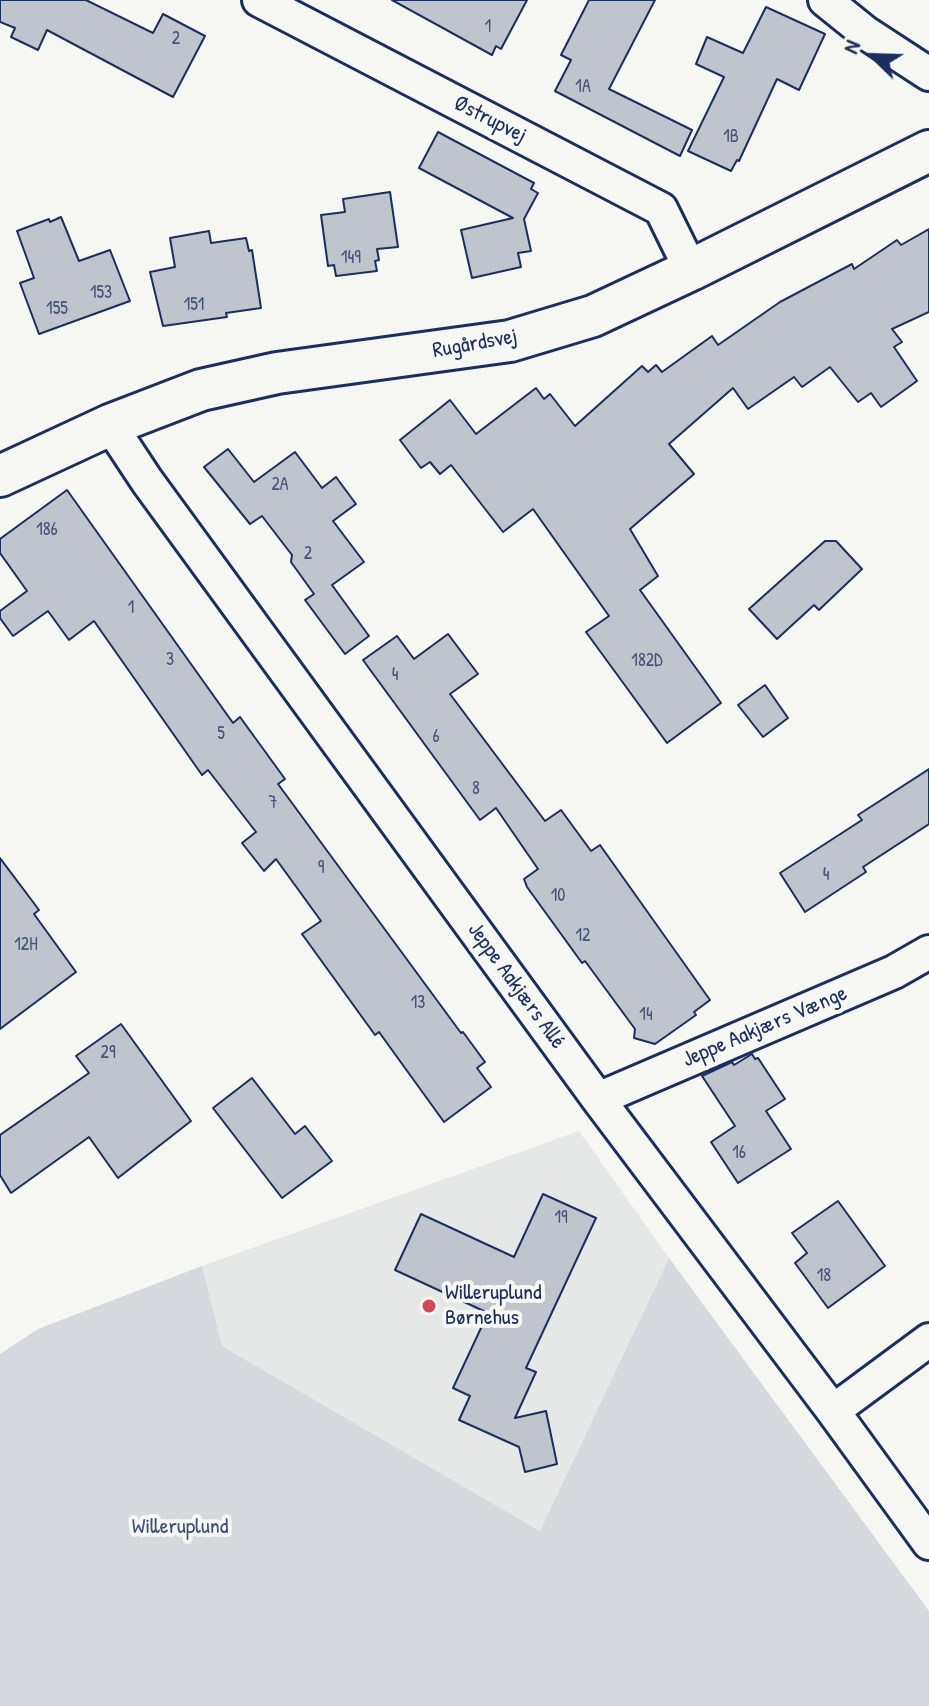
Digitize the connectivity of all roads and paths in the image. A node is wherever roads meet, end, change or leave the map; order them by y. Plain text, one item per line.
1 (259, 0) edge
2 (825, 0) edge
3 (929, 74) edge
4 (929, 151) edge
5 (691, 270) junction
6 (110, 425) junction
7 (0, 476) edge
8 (929, 952) edge
9 (598, 1099) junction
10 (929, 1340) edge
11 (833, 1411) junction
12 (929, 1543) edge

1 - 5 street, Østrupvej
2 - 3 street
4 - 5 street, Rugårdsvej
5 - 6 street, Rugårdsvej
6 - 7 street, Rugårdsvej
6 - 9 street, Jeppe Aakjærs Allé
8 - 9 street, Jeppe Aakjærs Vænge
9 - 11 street, Jeppe Aakjærs Allé
10 - 11 street
11 - 12 street, Jeppe Aakjærs Allé

